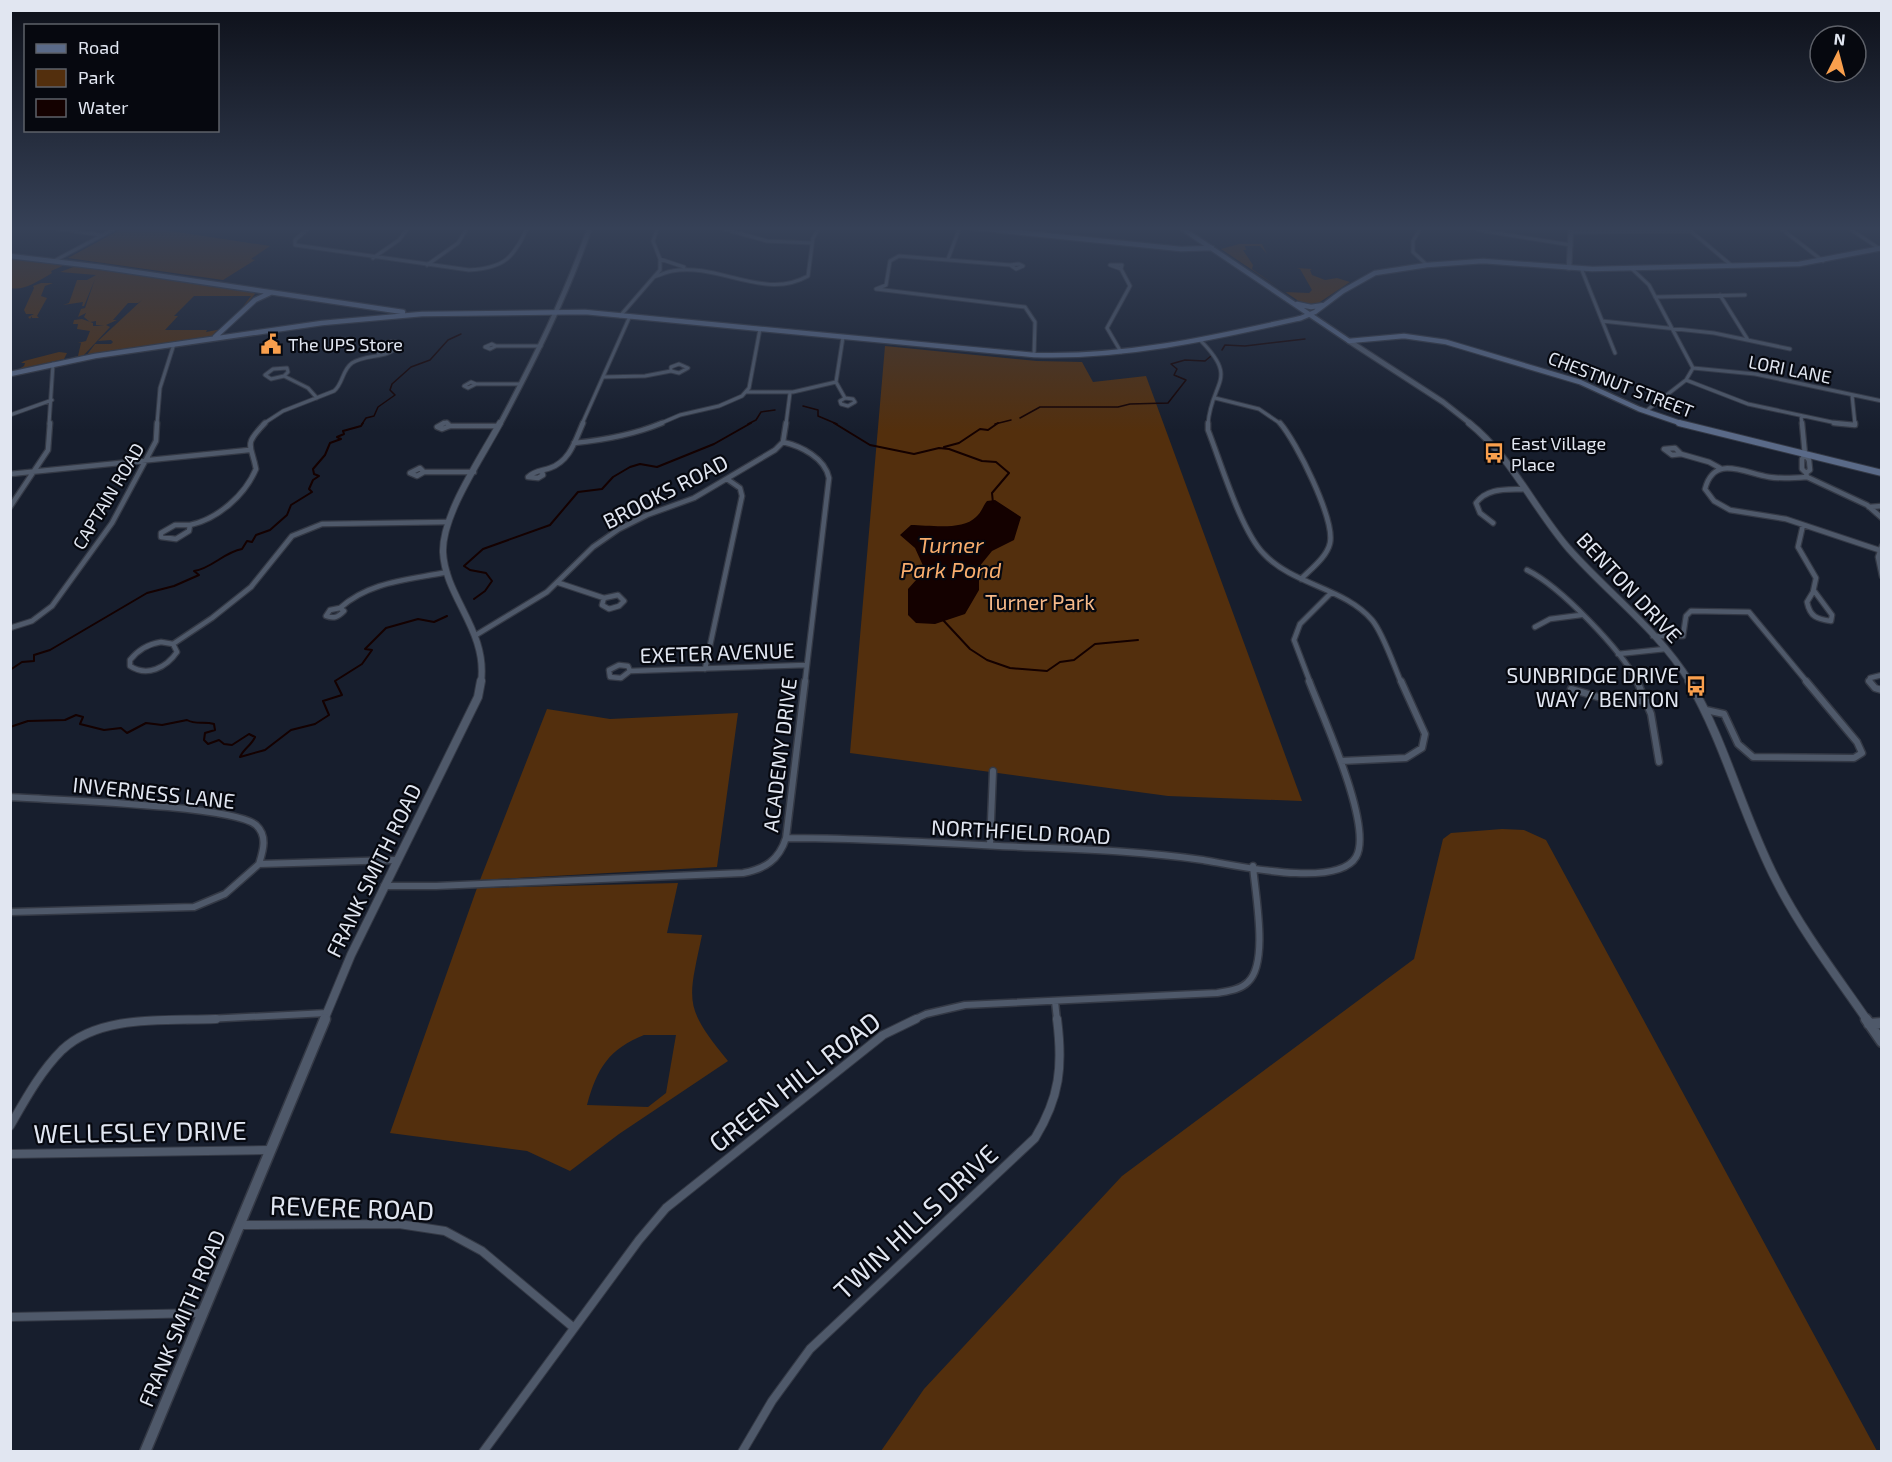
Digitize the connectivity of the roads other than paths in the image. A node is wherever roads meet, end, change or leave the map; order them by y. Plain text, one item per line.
1 (265, 295) edge
2 (287, 295) edge
3 (564, 295) edge
4 (638, 295) edge
5 (929, 295) edge
6 (1125, 295) edge
7 (1281, 295) edge
8 (1338, 295) edge
9 (1592, 295) edge
10 (1739, 295) edge
11 (1720, 296) junction
12 (1655, 297) joint
13 (257, 298) joint
14 (1289, 301) junction
15 (1325, 305) junction
16 (375, 308) junction
17 (558, 311) junction
18 (422, 314) junction
19 (620, 316) junction
20 (630, 316) junction
21 (1309, 316) junction
22 (360, 319) junction
23 (1602, 321) junction
24 (228, 328) junction
25 (1672, 328) junction
26 (760, 329) junction
27 (234, 336) junction
28 (843, 337) junction
29 (205, 340) junction
30 (1200, 340) junction
31 (1748, 340) junction
32 (1349, 341) junction
33 (174, 344) junction
34 (496, 346) dead end
35 (541, 346) junction
36 (1790, 349) dead end
37 (1121, 352) junction
38 (1615, 353) dead end
39 (379, 355) junction
40 (1034, 355) junction
41 (53, 364) junction
42 (1693, 368) junction
43 (671, 371) dead end
44 (10, 374) edge
45 (284, 376) junction
46 (603, 377) junction
47 (1686, 380) junction
48 (836, 382) junction
49 (476, 384) dead end
50 (520, 384) junction
51 (747, 392) junction
52 (790, 393) junction
53 (1852, 395) junction
54 (317, 398) junction
55 (845, 398) dead end
56 (1215, 398) junction
57 (52, 400) junction
58 (1881, 401) edge
59 (1646, 411) junction
60 (10, 415) edge
61 (1801, 417) junction
62 (450, 426) dead end
63 (498, 426) junction
64 (783, 442) junction
65 (574, 444) junction
66 (249, 450) junction
67 (1681, 454) dead end
68 (1805, 455) junction
69 (148, 460) junction
70 (1720, 468) junction
71 (36, 471) junction
72 (424, 472) dead end
73 (474, 472) junction
74 (542, 472) dead end
75 (1881, 473) edge
76 (10, 474) edge
77 (1807, 475) junction
78 (727, 479) junction
79 (1525, 489) junction
80 (1881, 506) edge
81 (10, 507) edge
82 (1869, 507) junction
83 (1881, 518) edge
84 (448, 522) junction
85 (1493, 523) dead end
86 (190, 525) junction
87 (1803, 525) junction
88 (1880, 548) edge
89 (1527, 570) dead end
90 (447, 572) junction
91 (1881, 576) edge
92 (1300, 579) junction
93 (558, 583) junction
94 (1815, 592) junction
95 (1330, 593) junction
96 (604, 598) dead end
97 (340, 608) dead end
98 (1581, 615) junction
99 (1535, 627) dead end
100 (10, 628) edge
101 (476, 635) junction
102 (1653, 636) junction
103 (174, 644) junction
104 (1665, 648) junction
105 (1618, 654) junction
106 (806, 665) junction
107 (705, 669) junction
108 (630, 671) dead end
109 (1881, 675) edge
110 (1571, 689) dead end
111 (1881, 690) edge
112 (1648, 702) junction
113 (1706, 710) junction
114 (1341, 761) junction
115 (1659, 762) dead end
116 (993, 771) dead end
117 (10, 797) edge
118 (786, 838) junction
119 (990, 845) junction
120 (396, 860) junction
121 (259, 864) junction
122 (1253, 866) junction
123 (384, 886) junction
124 (10, 912) edge
125 (1055, 1001) junction
126 (327, 1013) junction
127 (1869, 1023) junction
128 (1881, 1023) edge
129 (1881, 1042) edge
130 (10, 1126) edge
131 (270, 1150) junction
132 (10, 1154) edge
133 (239, 1225) junction
134 (203, 1313) junction
135 (10, 1317) edge
136 (574, 1328) junction
137 (145, 1452) edge
138 (483, 1452) edge
139 (742, 1452) edge

1 - 13 main road
2 - 16 main road
3 - 17 street, FRANK SMITH ROAD
4 - 19 street
5 - 40 street
6 - 37 street
7 - 14 main road
8 - 15 main road
9 - 23 street
10 - 11 street
11 - 12 street
11 - 31 street
12 - 25 street
13 - 24 main road
14 - 15 main road
14 - 21 main road
15 - 21 main road
16 - 18 main road
16 - 22 main road
17 - 18 main road
17 - 19 main road
17 - 35 street, FRANK SMITH ROAD
18 - 22 main road
19 - 20 main road
20 - 26 main road
20 - 46 street
21 - 30 main road
21 - 32 main road
22 - 27 main road
23 - 25 street
23 - 38 street
24 - 27 main road
24 - 29 main road
25 - 31 street
25 - 42 street
26 - 28 main road
26 - 51 street
27 - 29 main road
28 - 40 main road
28 - 48 street
29 - 33 main road
30 - 37 main road
30 - 56 street
31 - 36 street
32 - 59 main road, CHESTNUT STREET
32 - 79 street, BENTON DRIVE
33 - 41 main road
33 - 69 street, CAPTAIN ROAD
34 - 35 street
35 - 50 street, FRANK SMITH ROAD
37 - 40 main road
39 - 39 street
39 - 54 street
41 - 44 main road
41 - 57 street
42 - 47 street
42 - 53 street, LORI LANE
43 - 46 street
45 - 45 street
45 - 54 street
46 - 65 street
47 - 59 street
47 - 61 street
48 - 52 street
48 - 55 street
49 - 50 street
50 - 63 street, FRANK SMITH ROAD
51 - 52 street
51 - 65 street
52 - 64 street
53 - 58 street, LORI LANE
53 - 61 street
54 - 66 street
56 - 92 street
56 - 92 street
57 - 60 street
57 - 71 street
59 - 68 main road, CHESTNUT STREET
61 - 68 street
62 - 63 street
63 - 73 street, FRANK SMITH ROAD
64 - 78 street, BROOKS ROAD
64 - 106 street, ACADEMY DRIVE
65 - 74 street
66 - 69 street
66 - 86 street
67 - 70 street
68 - 75 main road, CHESTNUT STREET
68 - 77 street
69 - 71 street
69 - 100 street, CAPTAIN ROAD
70 - 77 street
70 - 87 street
71 - 76 street
71 - 81 street
72 - 73 street
73 - 84 street, FRANK SMITH ROAD
77 - 82 street
78 - 93 street, BROOKS ROAD
78 - 107 street
79 - 85 street
79 - 102 street, BENTON DRIVE
80 - 82 street
82 - 83 street
84 - 90 street, FRANK SMITH ROAD
84 - 103 street
86 - 86 street
87 - 88 street
87 - 94 street
88 - 91 street
89 - 98 street
90 - 97 street
90 - 101 street, FRANK SMITH ROAD
92 - 95 street
93 - 96 street
93 - 101 street, BROOKS ROAD
94 - 94 street
95 - 114 street
95 - 114 street
98 - 99 street
98 - 105 street
101 - 120 street, FRANK SMITH ROAD
102 - 104 street, BENTON DRIVE
102 - 113 street
103 - 103 street
104 - 105 street
104 - 113 street, BENTON DRIVE
105 - 112 street
106 - 107 street, EXETER AVENUE
106 - 118 street, ACADEMY DRIVE
107 - 108 street, EXETER AVENUE
109 - 111 street
110 - 112 street
112 - 115 street
113 - 127 street, BENTON DRIVE
114 - 122 street, NORTHFIELD ROAD
116 - 119 street
117 - 121 street, INVERNESS LANE
118 - 119 street, NORTHFIELD ROAD
118 - 123 street, ACADEMY DRIVE
119 - 122 street, NORTHFIELD ROAD
120 - 121 street
120 - 123 street, FRANK SMITH ROAD
121 - 124 street
122 - 125 street, GREEN HILL ROAD
123 - 126 street, FRANK SMITH ROAD
125 - 136 street, GREEN HILL ROAD
125 - 139 street, TWIN HILLS DRIVE
126 - 130 street
126 - 131 street, FRANK SMITH ROAD
127 - 128 street
127 - 129 street, BENTON DRIVE
131 - 132 street, WELLESLEY DRIVE
131 - 133 street, FRANK SMITH ROAD
133 - 134 street, FRANK SMITH ROAD
133 - 136 street, REVERE ROAD
134 - 135 street
134 - 137 street, FRANK SMITH ROAD
136 - 138 street, GREEN HILL ROAD

